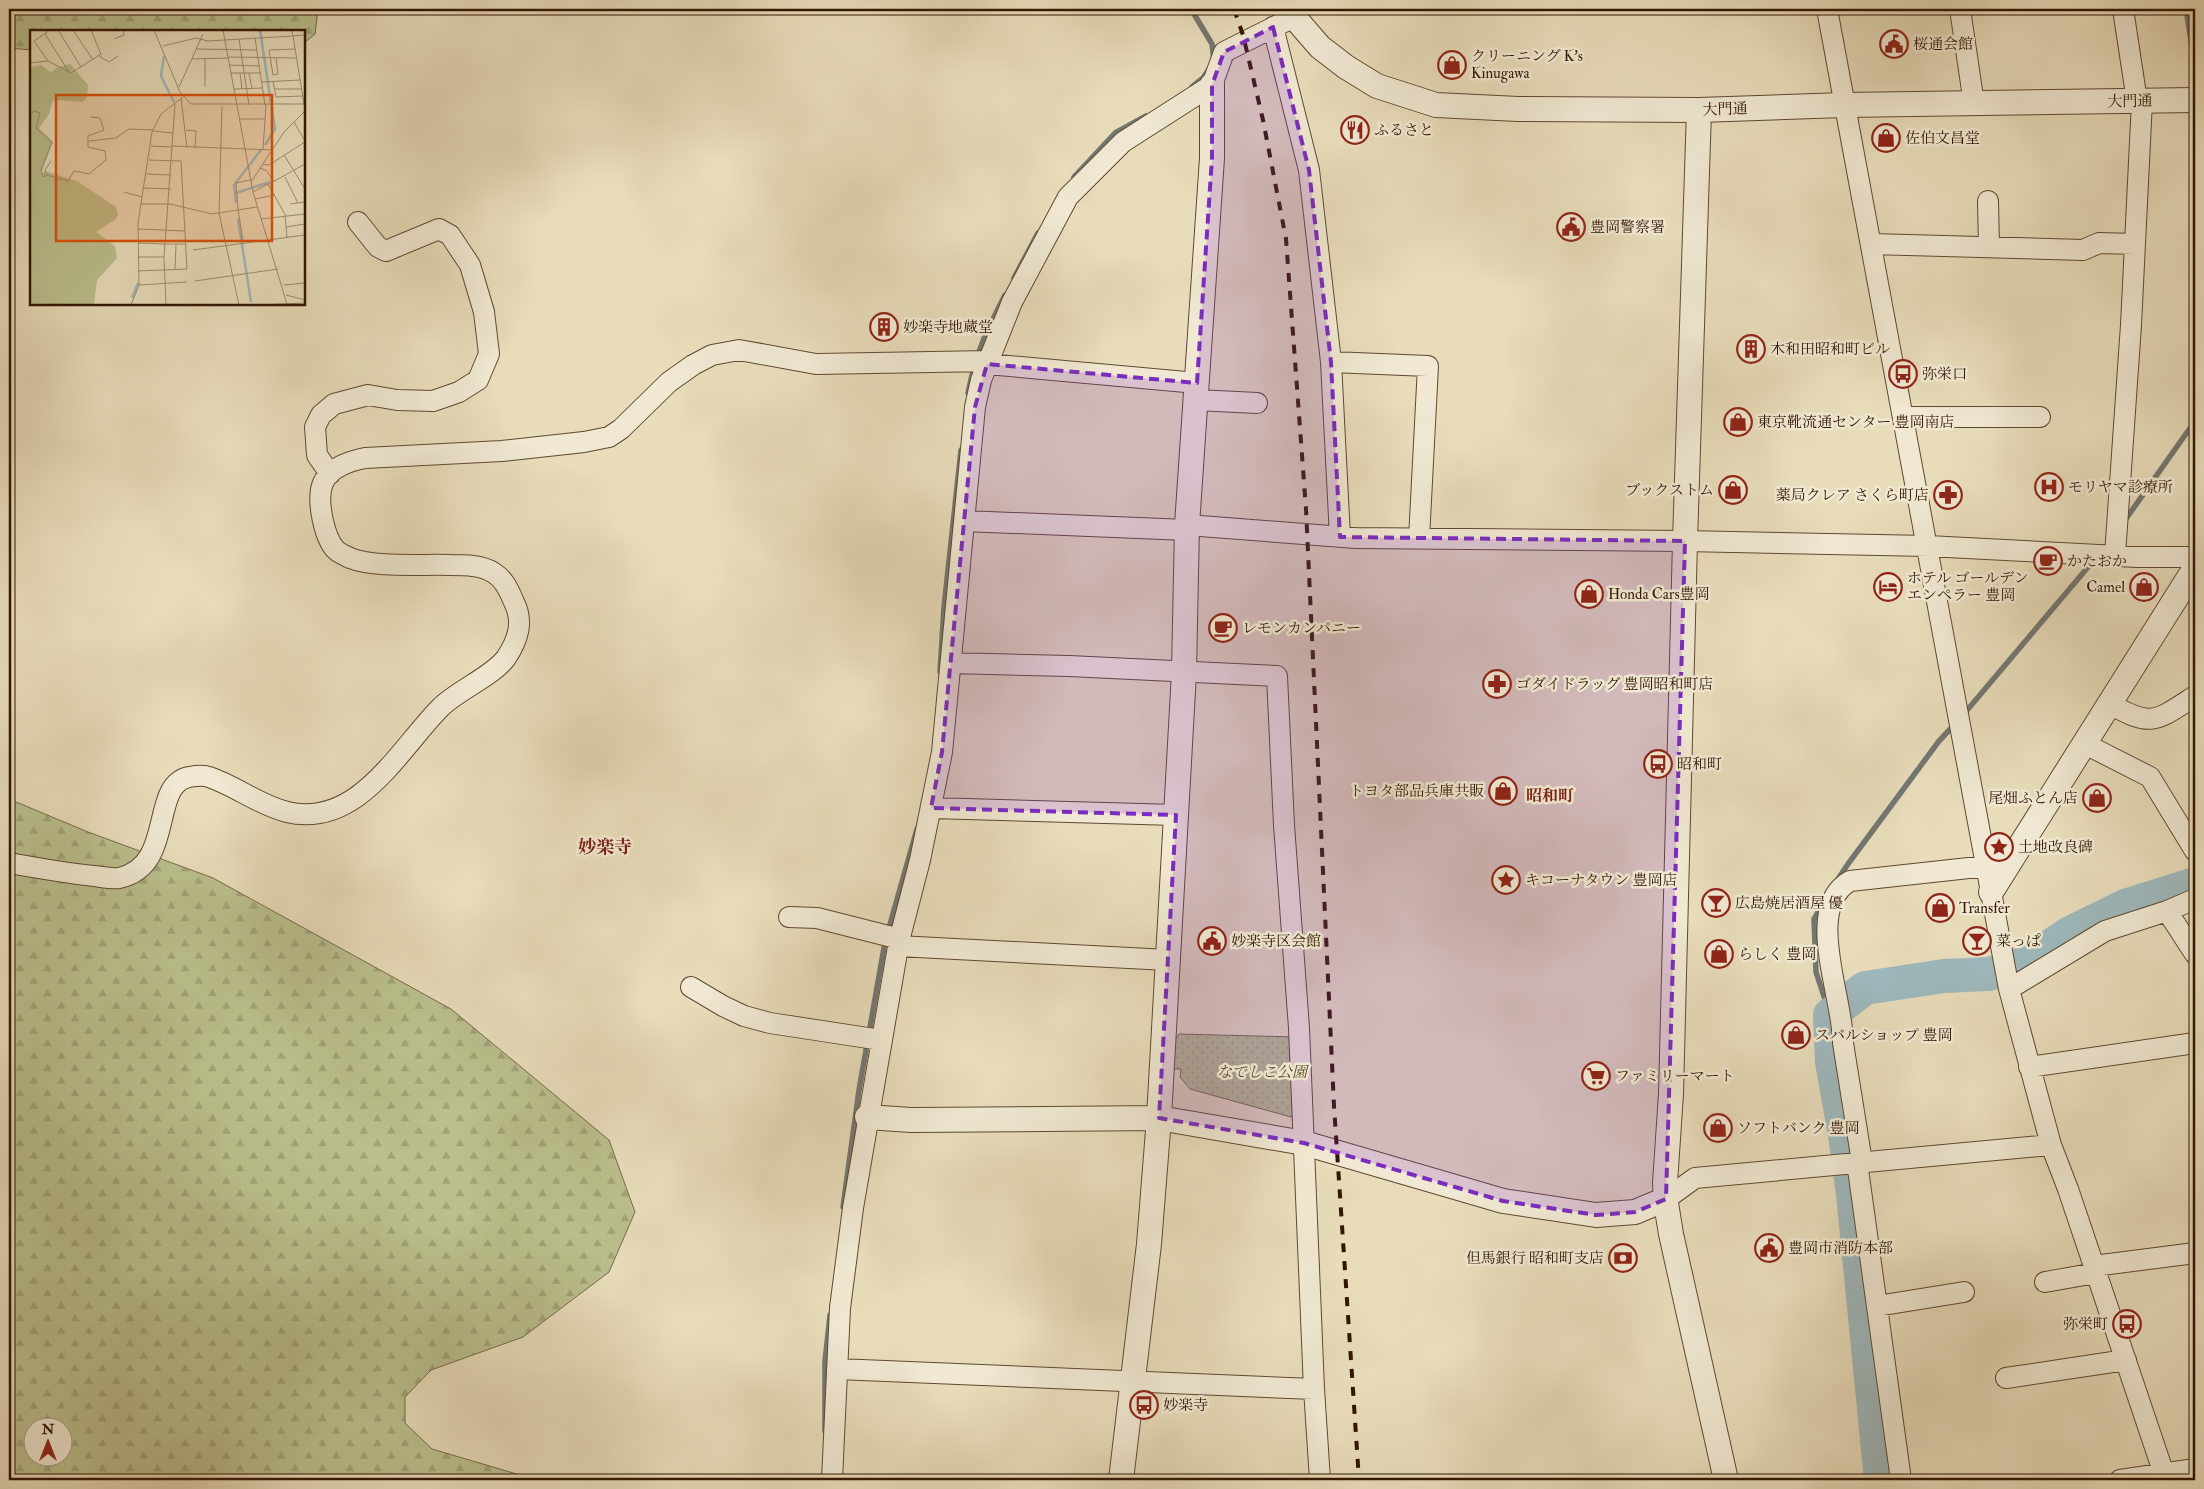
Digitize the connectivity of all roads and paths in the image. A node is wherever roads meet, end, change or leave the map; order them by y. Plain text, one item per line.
1 (1827, 9) edge
2 (1960, 9) edge
3 (2123, 9) edge
4 (1292, 13) edge
5 (1273, 28) junction
6 (1212, 86) junction
7 (2195, 100) edge
8 (2139, 101) junction
9 (1974, 104) junction
10 (1844, 105) junction
11 (1699, 110) junction
12 (1988, 201) dead end
13 (358, 222) dead end
14 (1871, 244) junction
15 (2135, 244) junction
16 (1989, 247) junction
17 (1331, 362) junction
18 (988, 363) junction
19 (1196, 391) junction
20 (1257, 403) dead end
21 (1904, 417) junction
22 (2040, 417) dead end
23 (330, 474) junction
24 (964, 521) junction
25 (1187, 527) junction
26 (1340, 537) junction
27 (1419, 539) junction
28 (1685, 541) junction
29 (1928, 546) junction
30 (2115, 555) junction
31 (2195, 557) edge
32 (2195, 568) edge
33 (951, 663) junction
34 (1184, 673) junction
35 (2195, 696) edge
36 (2110, 704) junction
37 (2084, 744) junction
38 (931, 808) junction
39 (1176, 815) junction
40 (2195, 850) edge
41 (9, 863) edge
42 (1987, 866) junction
43 (1992, 892) junction
44 (2195, 899) edge
45 (2167, 911) junction
46 (789, 917) dead end
47 (899, 943) junction
48 (2195, 954) edge
49 (1168, 960) junction
50 (692, 988) dead end
51 (2008, 989) junction
52 (881, 1040) junction
53 (2195, 1043) edge
54 (2030, 1067) junction
55 (867, 1117) junction
56 (1159, 1118) junction
57 (1304, 1143) junction
58 (2051, 1145) junction
59 (1859, 1162) junction
60 (1666, 1199) junction
61 (2195, 1253) edge
62 (2095, 1269) junction
63 (2045, 1282) dead end
64 (1964, 1292) dead end
65 (1877, 1306) junction
66 (2126, 1360) junction
67 (836, 1369) junction
68 (2006, 1378) dead end
69 (1133, 1382) junction
70 (1314, 1390) junction
71 (2195, 1469) edge
72 (2165, 1477) edge
73 (832, 1480) edge
74 (1121, 1480) edge
75 (1320, 1480) edge
76 (1726, 1480) edge
77 (1901, 1480) edge
78 (2120, 1480) edge

1 - 10 street
2 - 9 street
3 - 8 street
4 - 5 street
4 - 11 street, 大門通
5 - 6 street
5 - 17 street
6 - 18 street
6 - 19 street
7 - 8 street, 大門通
8 - 9 street, 大門通
8 - 15 street
9 - 10 street, 大門通
10 - 11 street, 大門通
10 - 14 street
11 - 28 street
12 - 16 street
13 - 23 street
14 - 16 street
14 - 21 street
15 - 16 street
15 - 30 street
17 - 26 street
17 - 27 street
18 - 19 street
18 - 23 street
18 - 24 street
19 - 20 street
19 - 25 street
21 - 22 street
21 - 29 street
23 - 41 street
24 - 25 street
24 - 33 street
25 - 26 street
25 - 34 street
26 - 27 street
27 - 28 street
28 - 29 street
28 - 60 street
29 - 30 street
29 - 42 street
30 - 31 street
32 - 36 street
33 - 34 street
33 - 38 street
34 - 39 street
34 - 57 street
35 - 36 street
36 - 37 street
37 - 40 street
37 - 43 street
38 - 39 street
38 - 47 street
39 - 49 street
42 - 43 street
42 - 59 street
43 - 51 street
44 - 45 street
45 - 48 street
45 - 51 street
46 - 47 street
47 - 49 street
47 - 52 street
49 - 56 street
50 - 52 street
51 - 54 street
52 - 55 street
53 - 54 street
54 - 58 street
55 - 56 street
55 - 67 street
56 - 57 street
56 - 69 street
57 - 60 street
57 - 70 street
58 - 59 street
58 - 62 street
59 - 60 street
59 - 65 street
60 - 76 street
61 - 62 street
62 - 63 street
62 - 66 street
64 - 65 street
65 - 77 street
66 - 68 street
66 - 72 street
67 - 69 street
67 - 73 street
69 - 70 street
69 - 74 street
70 - 75 street
71 - 72 street
72 - 78 street

